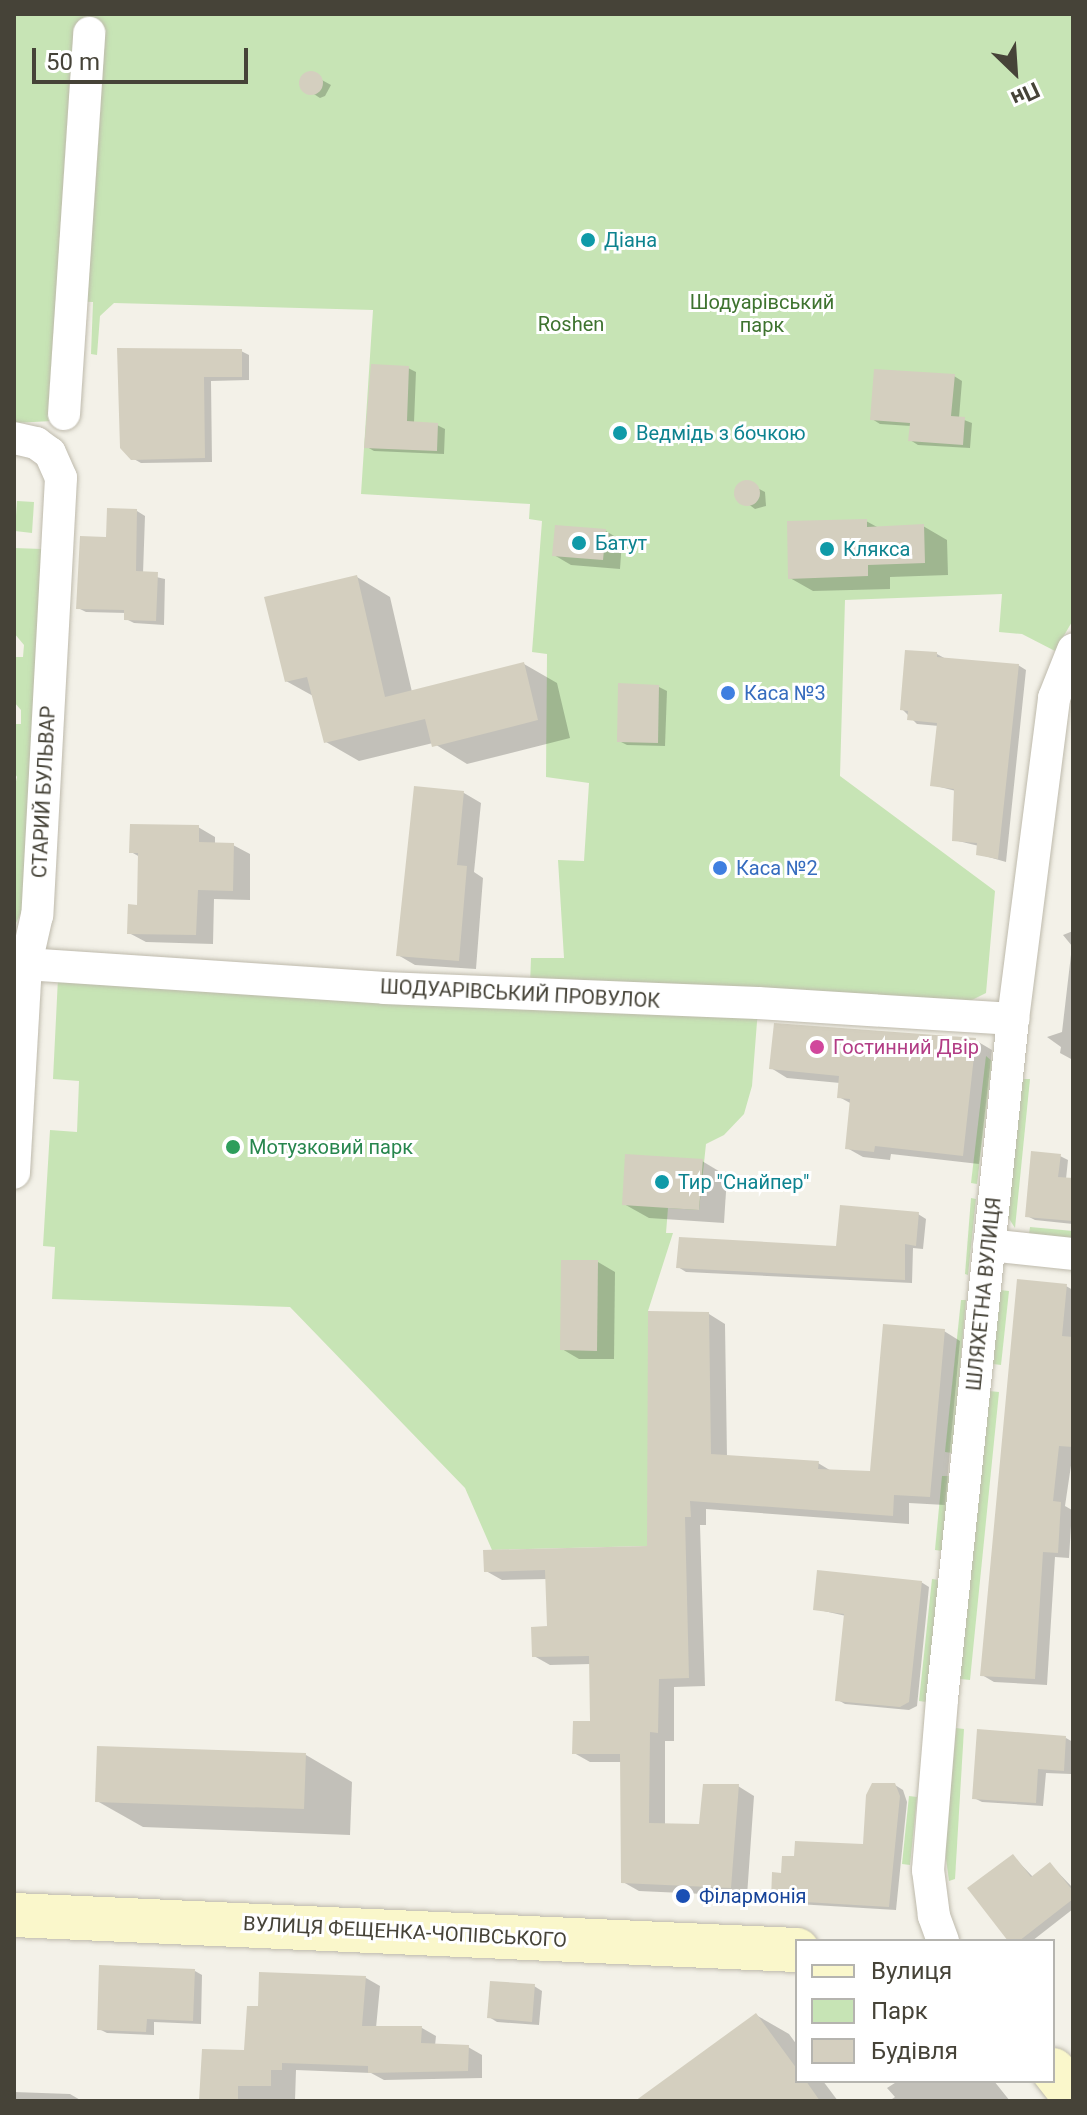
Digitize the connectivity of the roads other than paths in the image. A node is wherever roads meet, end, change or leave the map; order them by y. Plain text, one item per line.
1 (89, 33) dead end
2 (64, 414) dead end
3 (14, 438) edge
4 (1073, 650) edge
5 (1064, 700) edge
6 (26, 964) junction
7 (1013, 1019) junction
8 (14, 1173) edge
9 (989, 1245) junction
10 (1073, 1254) edge
11 (14, 1915) edge
12 (942, 1939) edge
13 (795, 1950) edge
14 (1055, 2073) edge
15 (1073, 2096) edge

1 - 2 street
3 - 6 street, СТАРИЙ БУЛЬВАР
4 - 5 street, ШЛЯХЕТНА ВУЛИЦЯ
5 - 7 street, ШЛЯХЕТНА ВУЛИЦЯ
6 - 7 street, ШОДУАРІВСЬКИЙ ПРОВУЛОК
6 - 8 street, СТАРИЙ БУЛЬВАР
7 - 9 street, ШЛЯХЕТНА ВУЛИЦЯ
9 - 10 street
9 - 12 street, ШЛЯХЕТНА ВУЛИЦЯ
11 - 13 street, ВУЛИЦЯ ФЕЩЕНКА-ЧОПІВСЬКОГО
14 - 15 street

